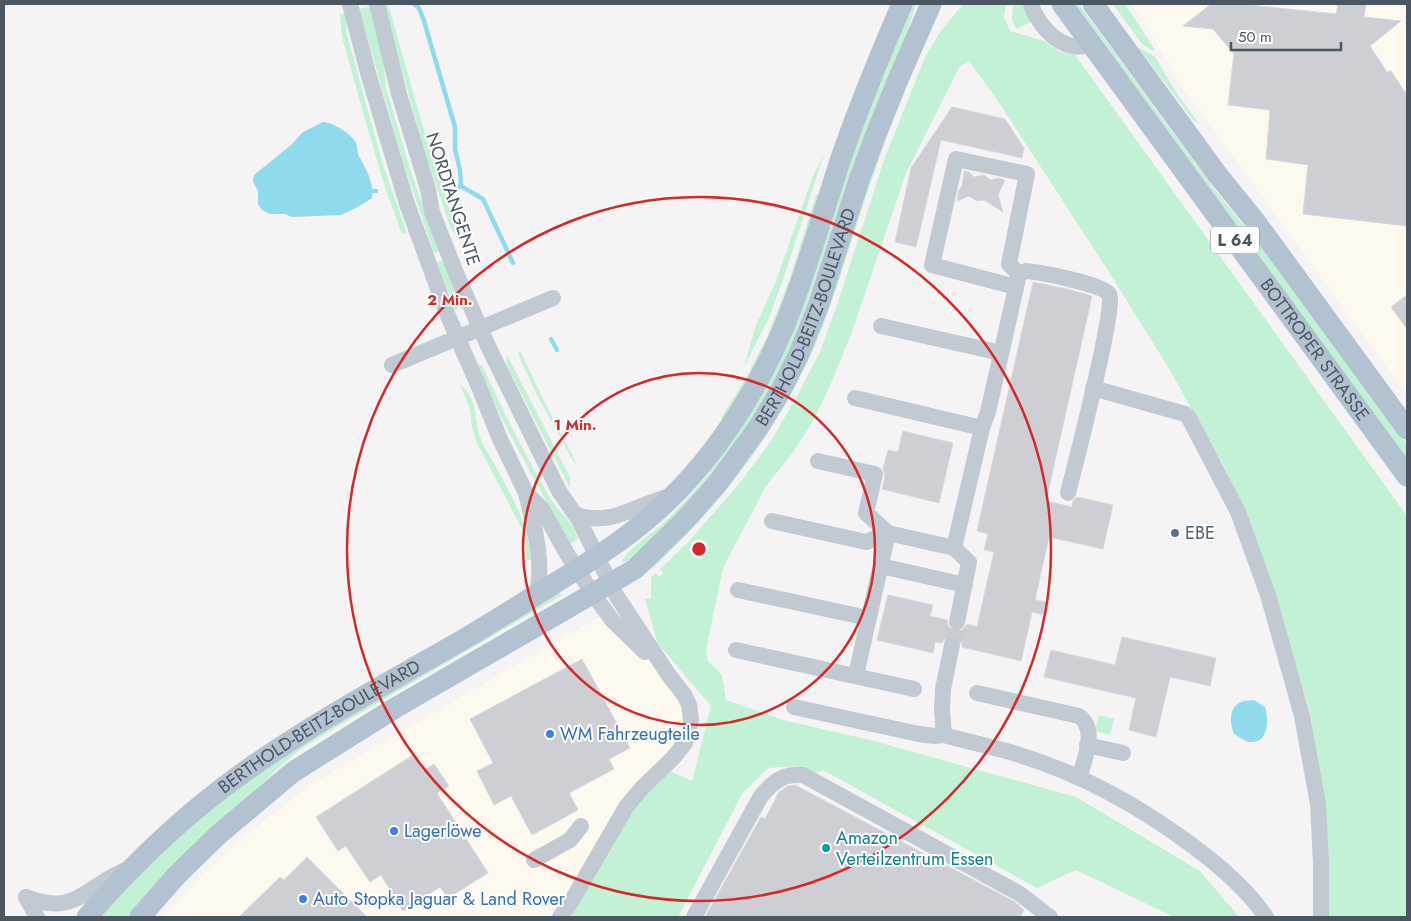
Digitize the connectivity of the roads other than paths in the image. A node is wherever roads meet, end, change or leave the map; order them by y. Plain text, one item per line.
1 (350, 4) edge
2 (378, 4) edge
3 (902, 4) edge
4 (1031, 4) edge
5 (1062, 4) edge
6 (1093, 4) edge
7 (930, 6) edge
8 (1093, 45) junction
9 (1017, 281) junction
10 (553, 298) dead end
11 (881, 326) dead end
12 (480, 328) junction
13 (457, 338) junction
14 (1001, 353) junction
15 (392, 365) dead end
16 (1093, 388) junction
17 (855, 398) dead end
18 (982, 428) junction
19 (1407, 429) edge
20 (1190, 448) dead end
21 (1208, 452) junction
22 (818, 461) dead end
23 (1407, 476) edge
24 (678, 491) junction
25 (526, 493) junction
26 (1068, 494) dead end
27 (576, 514) junction
28 (772, 521) dead end
29 (888, 532) junction
30 (954, 548) junction
31 (596, 558) junction
32 (881, 566) junction
33 (577, 570) junction
34 (965, 585) junction
35 (602, 589) junction
36 (738, 590) dead end
37 (538, 594) junction
38 (868, 618) junction
39 (957, 622) tunnel mouth
40 (952, 645) tunnel mouth
41 (736, 650) dead end
42 (856, 675) junction
43 (914, 689) dead end
44 (978, 693) dead end
45 (794, 707) dead end
46 (944, 735) junction
47 (1088, 745) junction
48 (1123, 753) dead end
49 (1079, 778) junction
50 (581, 826) dead end
51 (534, 860) dead end
52 (138, 862) junction
53 (37, 917) edge
54 (87, 917) edge
55 (140, 917) edge
56 (560, 917) edge
57 (694, 917) edge
58 (1050, 917) edge
59 (1266, 917) edge
60 (1321, 917) edge

1 - 13 street
2 - 12 street, NORDTANGENTE
3 - 24 main road, BERTHOLD-BEITZ-BOULEVARD
4 - 8 street
5 - 8 main road, BOTTROPER STRASSE / L 64
6 - 19 main road, BOTTROPER STRASSE / L 64
7 - 35 main road, BERTHOLD-BEITZ-BOULEVARD
8 - 23 main road, BOTTROPER STRASSE / L 64
9 - 9 street
9 - 14 street
9 - 16 street
10 - 12 street
11 - 14 street
12 - 13 street
12 - 27 street, NORDTANGENTE
13 - 15 street
13 - 25 street
14 - 18 street
16 - 21 street
16 - 26 street
17 - 18 street
18 - 30 street
20 - 21 street
21 - 60 street
22 - 29 street
24 - 27 street
24 - 31 main road, BERTHOLD-BEITZ-BOULEVARD
25 - 33 street
25 - 37 street
27 - 31 street, NORDTANGENTE
28 - 29 street
29 - 30 street
29 - 32 street
30 - 34 street
31 - 33 main road, BERTHOLD-BEITZ-BOULEVARD
31 - 35 street
32 - 34 street
32 - 38 street
33 - 35 street
33 - 37 main road, BERTHOLD-BEITZ-BOULEVARD
34 - 39 street
35 - 55 main road, BERTHOLD-BEITZ-BOULEVARD
35 - 56 street
36 - 38 street
37 - 52 main road, BERTHOLD-BEITZ-BOULEVARD
38 - 42 street
40 - 46 street
41 - 42 street
42 - 43 street
44 - 47 street
45 - 46 street
46 - 49 street
47 - 48 street
47 - 49 street
49 - 59 street
50 - 51 street
52 - 53 street
52 - 54 main road, BERTHOLD-BEITZ-BOULEVARD
57 - 58 street

